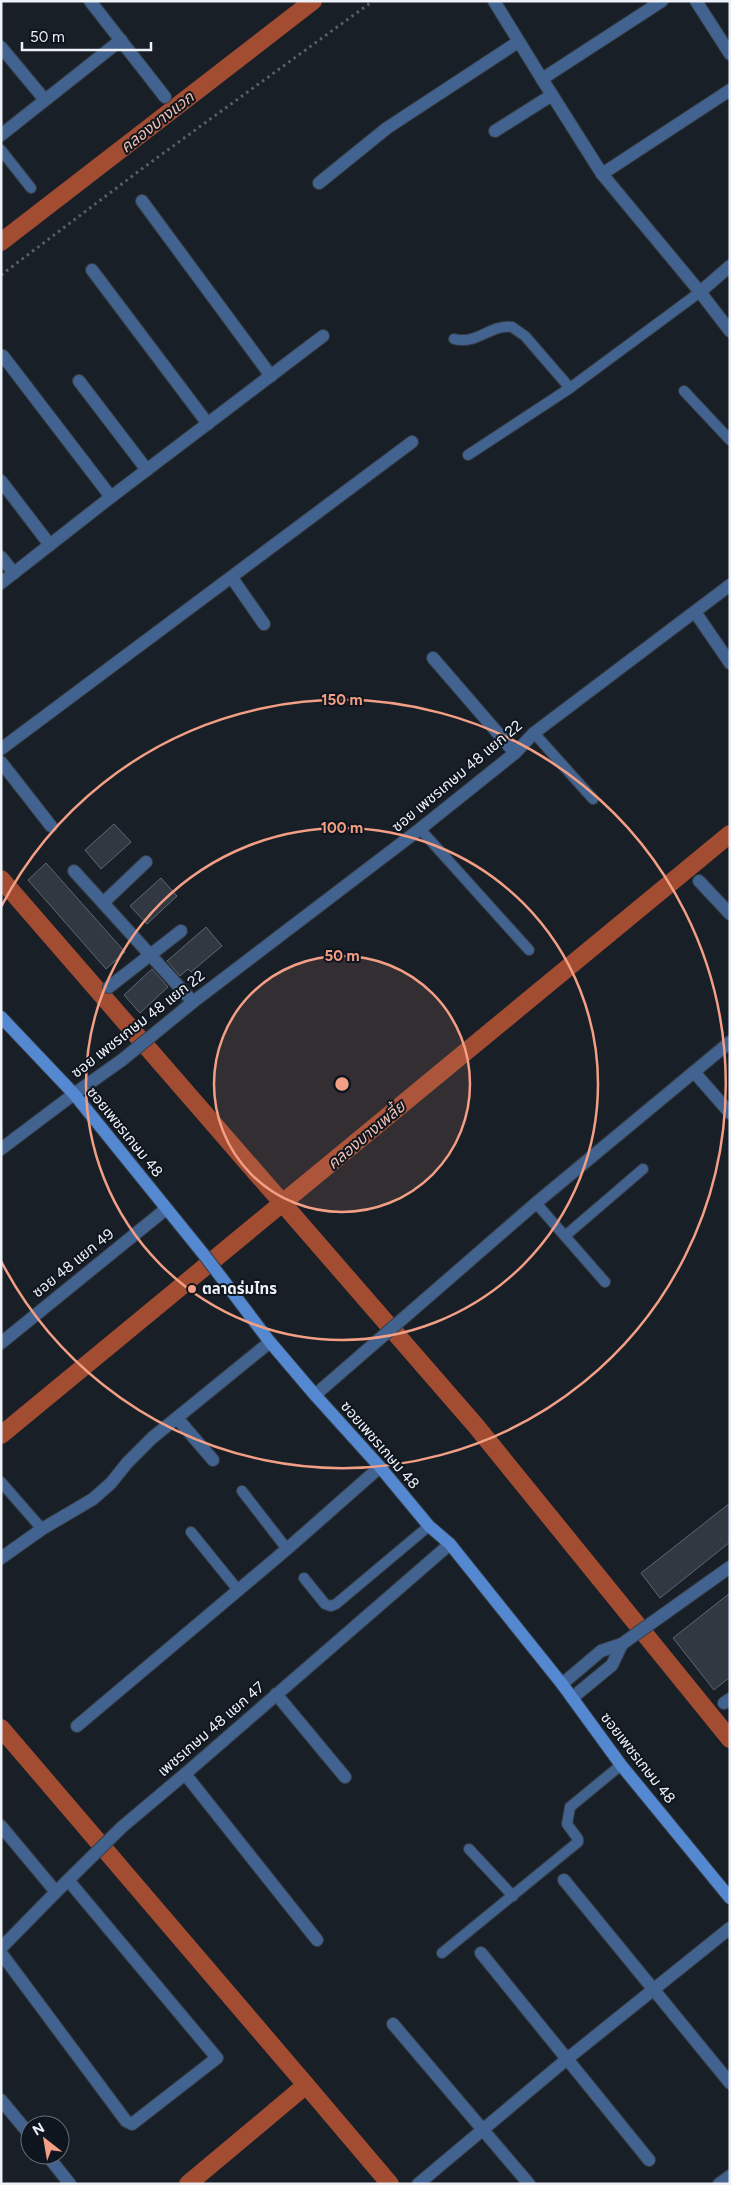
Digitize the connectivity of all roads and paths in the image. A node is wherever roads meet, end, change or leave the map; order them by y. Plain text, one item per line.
1 (90, 1) edge
2 (374, 1) edge
3 (494, 1) edge
4 (662, 1) edge
5 (696, 1) edge
6 (121, 40) junction
7 (518, 42) junction
8 (1, 48) edge
9 (730, 54) edge
10 (542, 79) junction
11 (730, 90) edge
12 (552, 95) junction
13 (165, 96) dead end
14 (45, 100) junction
15 (495, 131) dead end
16 (1, 135) edge
17 (1, 150) edge
18 (602, 174) junction
19 (319, 183) dead end
20 (32, 188) dead end
21 (142, 201) dead end
22 (730, 266) edge
23 (92, 270) dead end
24 (1, 275) edge
25 (700, 292) junction
26 (730, 331) edge
27 (323, 336) dead end
28 (454, 339) dead end
29 (3, 356) dead end
30 (271, 376) junction
31 (79, 381) dead end
32 (570, 388) junction
33 (684, 391) dead end
34 (208, 424) junction
35 (730, 440) edge
36 (412, 442) dead end
37 (468, 455) dead end
38 (147, 470) junction
39 (1, 481) edge
40 (111, 497) junction
41 (50, 545) junction
42 (1, 557) edge
43 (14, 573) junction
44 (232, 578) junction
45 (1, 583) edge
46 (730, 585) edge
47 (696, 612) junction
48 (264, 624) dead end
49 (432, 658) dead end
50 (730, 663) edge
51 (534, 733) junction
52 (1, 749) edge
53 (514, 753) junction
54 (1, 762) edge
55 (593, 800) dead end
56 (51, 826) dead end
57 (420, 829) junction
58 (146, 862) dead end
59 (74, 871) dead end
60 (699, 881) dead end
61 (103, 903) junction
62 (730, 914) edge
63 (181, 931) dead end
64 (529, 950) dead end
65 (150, 955) junction
66 (109, 987) dead end
67 (193, 1002) junction
68 (1, 1017) edge
69 (730, 1042) edge
70 (694, 1072) junction
71 (74, 1094) junction
72 (730, 1113) edge
73 (1, 1149) edge
74 (643, 1170) dead end
75 (536, 1203) junction
76 (166, 1209) junction
77 (565, 1236) junction
78 (604, 1282) dead end
79 (270, 1342) junction
80 (1, 1343) edge
81 (315, 1395) junction
82 (177, 1418) junction
83 (213, 1460) dead end
84 (380, 1467) junction
85 (1, 1482) edge
86 (242, 1491) dead end
87 (429, 1526) junction
88 (42, 1529) junction
89 (191, 1532) dead end
90 (450, 1544) junction
91 (287, 1549) junction
92 (2, 1557) edge
93 (730, 1567) edge
94 (304, 1578) dead end
95 (238, 1590) junction
96 (622, 1644) junction
97 (562, 1684) junction
98 (276, 1694) junction
99 (572, 1698) junction
100 (77, 1726) dead end
101 (621, 1765) junction
102 (186, 1774) junction
103 (345, 1777) dead end
104 (1, 1826) edge
105 (469, 1849) dead end
106 (68, 1880) junction
107 (564, 1880) dead end
108 (56, 1892) junction
109 (512, 1896) junction
110 (730, 1898) edge
111 (730, 1928) edge
112 (317, 1940) dead end
113 (1, 1948) edge
114 (1, 1953) edge
115 (442, 1953) dead end
116 (481, 1953) dead end
117 (653, 1991) junction
118 (394, 2024) dead end
119 (567, 2059) junction
120 (730, 2083) edge
121 (1, 2100) edge
122 (20, 2123) edge
123 (482, 2130) junction
124 (649, 2160) dead end
125 (55, 2165) edge
126 (730, 2176) edge
127 (70, 2184) edge
128 (418, 2184) edge
129 (529, 2184) edge
130 (720, 2184) edge

1 - 6 street
2 - 24 path
3 - 7 street
4 - 10 street
5 - 9 street
6 - 13 street
6 - 14 street
7 - 10 street
7 - 19 street
8 - 14 street
10 - 12 street
11 - 18 street
12 - 15 street
12 - 18 street
14 - 16 street
17 - 20 lane
18 - 25 street
21 - 30 street
22 - 25 street
23 - 34 street
25 - 26 street
25 - 32 lane
27 - 30 street
28 - 32 lane
29 - 40 street
30 - 34 street
31 - 38 street
32 - 37 lane
33 - 35 lane
34 - 38 street
36 - 44 street
38 - 40 street
39 - 41 street
40 - 41 street
41 - 43 street
42 - 43 street
43 - 45 street
44 - 48 street
44 - 52 street
46 - 47 street, ซอย เพชรเกษม 48 แยก 22
47 - 50 street
47 - 51 street, ซอย เพชรเกษม 48 แยก 22
49 - 53 street
51 - 53 street, ซอย เพชรเกษม 48 แยก 22
51 - 55 lane
53 - 57 street, ซอย เพชรเกษม 48 แยก 22
54 - 56 street
57 - 64 lane
57 - 67 street, ซอย เพชรเกษม 48 แยก 22
58 - 61 street
59 - 61 street
60 - 62 street
61 - 65 street
63 - 65 street
65 - 66 street
65 - 67 street
67 - 71 street, ซอย เพชรเกษม 48 แยก 22
68 - 71 street, ซอยเพชรเกษม 48
69 - 70 street
70 - 72 street
70 - 75 street
71 - 73 street, ซอย เพชรเกษม 48 แยก 22
71 - 76 street, ซอยเพชรเกษม 48
74 - 77 lane
75 - 77 lane
75 - 81 street
76 - 79 street, ซอยเพชรเกษม 48
76 - 80 street, ซอย 48 แยก 49
77 - 78 lane
79 - 81 street, ซอยเพชรเกษม 48
79 - 82 street
81 - 84 street, ซอยเพชรเกษม 48
82 - 83 street
82 - 88 street
84 - 87 street, ซอยเพชรเกษม 48
84 - 91 street
85 - 88 lane
86 - 91 lane
87 - 90 street, ซอยเพชรเกษม 48
87 - 94 lane
88 - 92 street
89 - 95 lane
90 - 97 street, ซอยเพชรเกษม 48
90 - 98 street, เพชรเกษม 48 แยก 47
91 - 95 street
93 - 96 street
95 - 100 street
96 - 97 street
96 - 99 street
97 - 99 street, ซอยเพชรเกษม 48
98 - 102 street, เพชรเกษม 48 แยก 47
98 - 103 street
99 - 101 street, ซอยเพชรเกษม 48
101 - 109 lane
101 - 110 street, ซอยเพชรเกษม 48
102 - 106 street, เพชรเกษม 48 แยก 47
102 - 112 street
104 - 108 street
105 - 109 lane
106 - 108 street, เพชรเกษม 48 แยก 47
106 - 114 street
107 - 117 street
108 - 113 street, เพชรเกษม 48 แยก 47
109 - 115 lane
111 - 117 street
116 - 119 street
117 - 119 street
117 - 120 street
118 - 123 street
119 - 123 street
119 - 124 street
121 - 122 street
123 - 128 street
123 - 129 street
125 - 127 street
126 - 130 street

